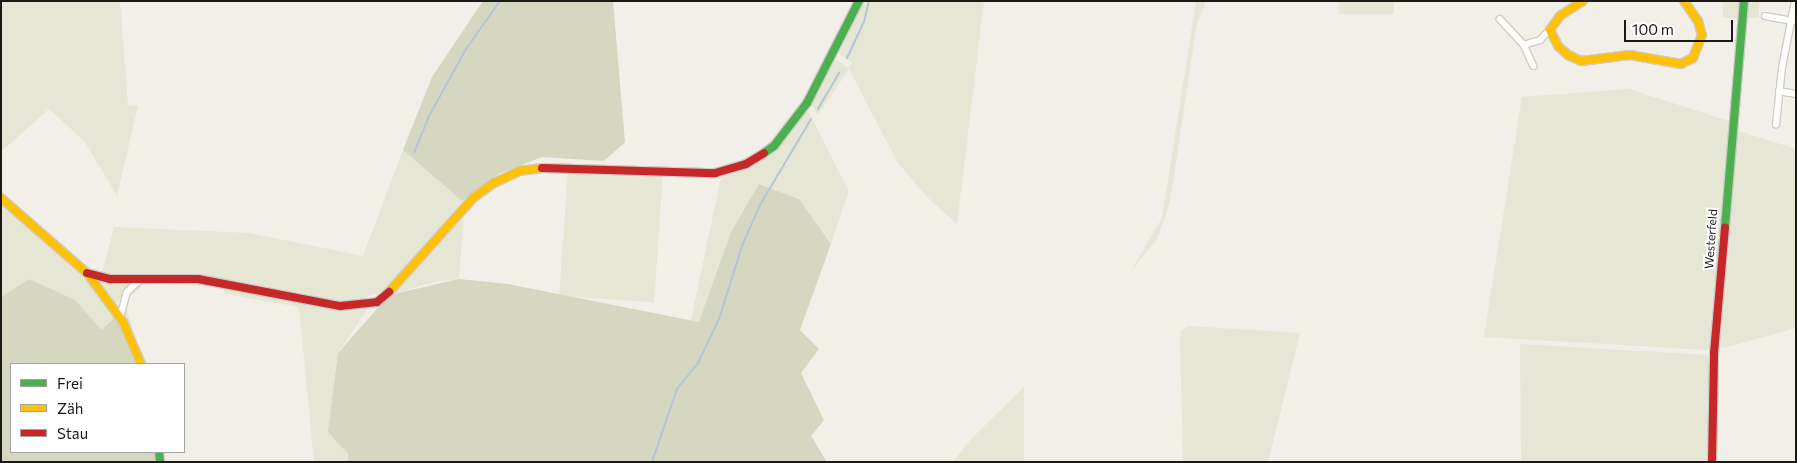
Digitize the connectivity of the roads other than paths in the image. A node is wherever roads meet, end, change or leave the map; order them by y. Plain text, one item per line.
1 (859, 1) edge
2 (1583, 1) edge
3 (1684, 1) edge
4 (1744, 1) edge
5 (1795, 1) edge
6 (1765, 16) dead end
7 (1500, 19) dead end
8 (1794, 24) edge
9 (1550, 30) junction
10 (1524, 45) junction
11 (1534, 66) dead end
12 (1779, 91) junction
13 (1796, 94) edge
14 (1776, 125) dead end
15 (1, 198) edge
16 (87, 273) junction
17 (142, 279) junction
18 (120, 318) junction
19 (141, 363) edge
20 (1712, 462) edge

1 - 17 street
2 - 9 street
3 - 9 street
4 - 20 street, Westerfeld
5 - 8 street
6 - 8 street
7 - 10 street
8 - 12 street
9 - 10 street
10 - 11 street
12 - 13 street
12 - 14 street
15 - 16 street
16 - 17 street
16 - 18 street
17 - 18 street
18 - 19 street

